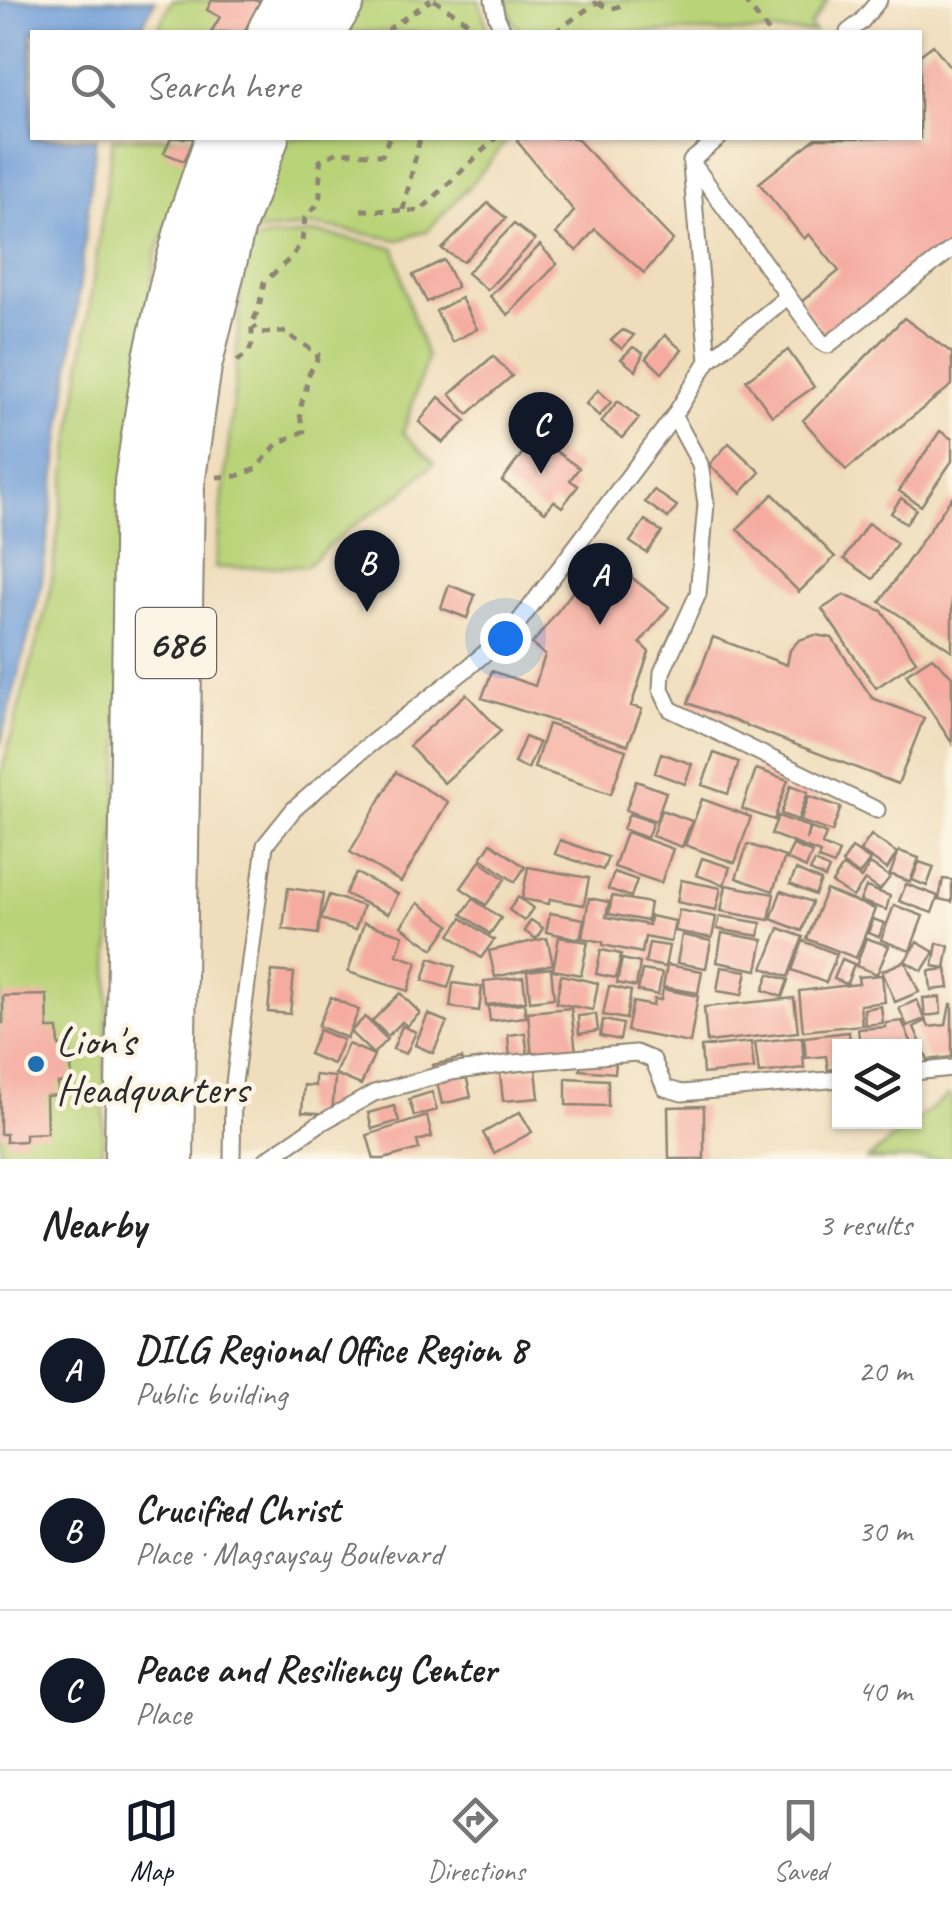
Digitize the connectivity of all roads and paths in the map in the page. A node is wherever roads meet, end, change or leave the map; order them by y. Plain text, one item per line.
1 (290, 0) edge
2 (339, 0) edge
3 (433, 0) edge
4 (493, 0) edge
5 (626, 0) edge
6 (744, 0) edge
7 (879, 0) edge
8 (597, 1) edge
9 (274, 30) edge
10 (319, 30) edge
11 (392, 30) edge
12 (481, 30) edge
13 (503, 30) edge
14 (558, 30) edge
15 (767, 30) edge
16 (851, 30) edge
17 (220, 140) edge
18 (262, 140) edge
19 (388, 140) edge
20 (420, 140) edge
21 (494, 140) edge
22 (716, 140) edge
23 (691, 160) junction
24 (362, 210) dead end
25 (402, 210) junction
26 (952, 249) edge
27 (787, 297) junction
28 (708, 361) junction
29 (674, 416) junction
30 (215, 477) dead end
31 (877, 810) dead end
32 (952, 1068) edge
33 (922, 1071) edge
34 (832, 1080) edge
35 (130, 1159) edge
36 (168, 1159) edge
37 (232, 1159) edge
38 (267, 1159) edge

1 - 9 main road
2 - 10 main road
3 - 11 path
3 - 12 path
4 - 13 lane
5 - 8 path
6 - 15 path
7 - 16 lane
8 - 14 path
17 - 35 main road, 686
18 - 36 main road, 686
19 - 30 path
20 - 25 path
21 - 25 path
22 - 23 lane
23 - 27 lane
23 - 28 lane
24 - 25 path
26 - 27 lane
27 - 28 lane
28 - 29 lane
29 - 31 lane
29 - 37 lane
32 - 33 lane
34 - 38 lane

